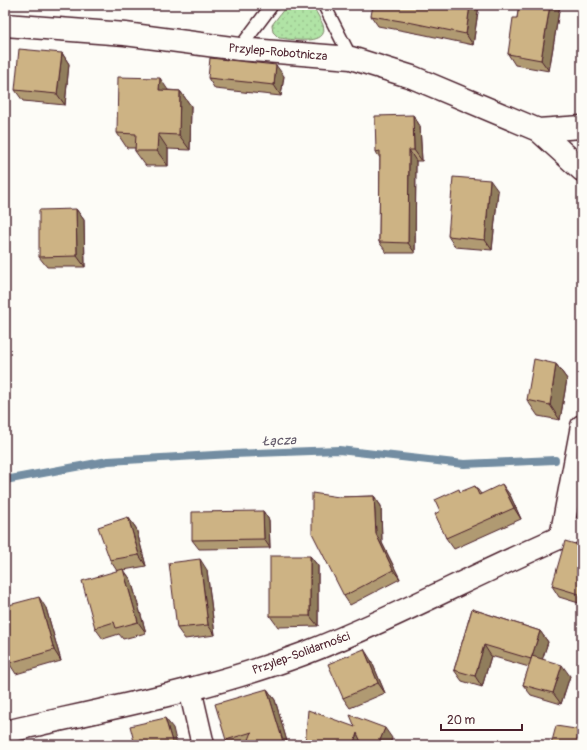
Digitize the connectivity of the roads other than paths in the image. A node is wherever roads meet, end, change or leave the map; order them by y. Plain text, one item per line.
1 (272, 5) edge
2 (324, 5) edge
3 (5, 25) edge
4 (239, 49) junction
5 (351, 58) junction
6 (582, 127) edge
7 (538, 130) junction
8 (582, 170) edge
9 (582, 426) edge
10 (582, 528) edge
11 (560, 537) junction
12 (190, 690) junction
13 (5, 732) edge
14 (203, 745) edge

1 - 4 lane
2 - 5 lane
3 - 4 street, Przylep-Robotnicza
4 - 5 street, Przylep-Robotnicza
5 - 7 street, Przylep-Robotnicza
6 - 7 street, Przylep-Robotnicza
7 - 8 street, Przylep-Robotnicza
9 - 11 street
10 - 11 street, Przylep-Solidarności
11 - 12 street, Przylep-Solidarności
12 - 13 street, Przylep-Solidarności
12 - 14 street

